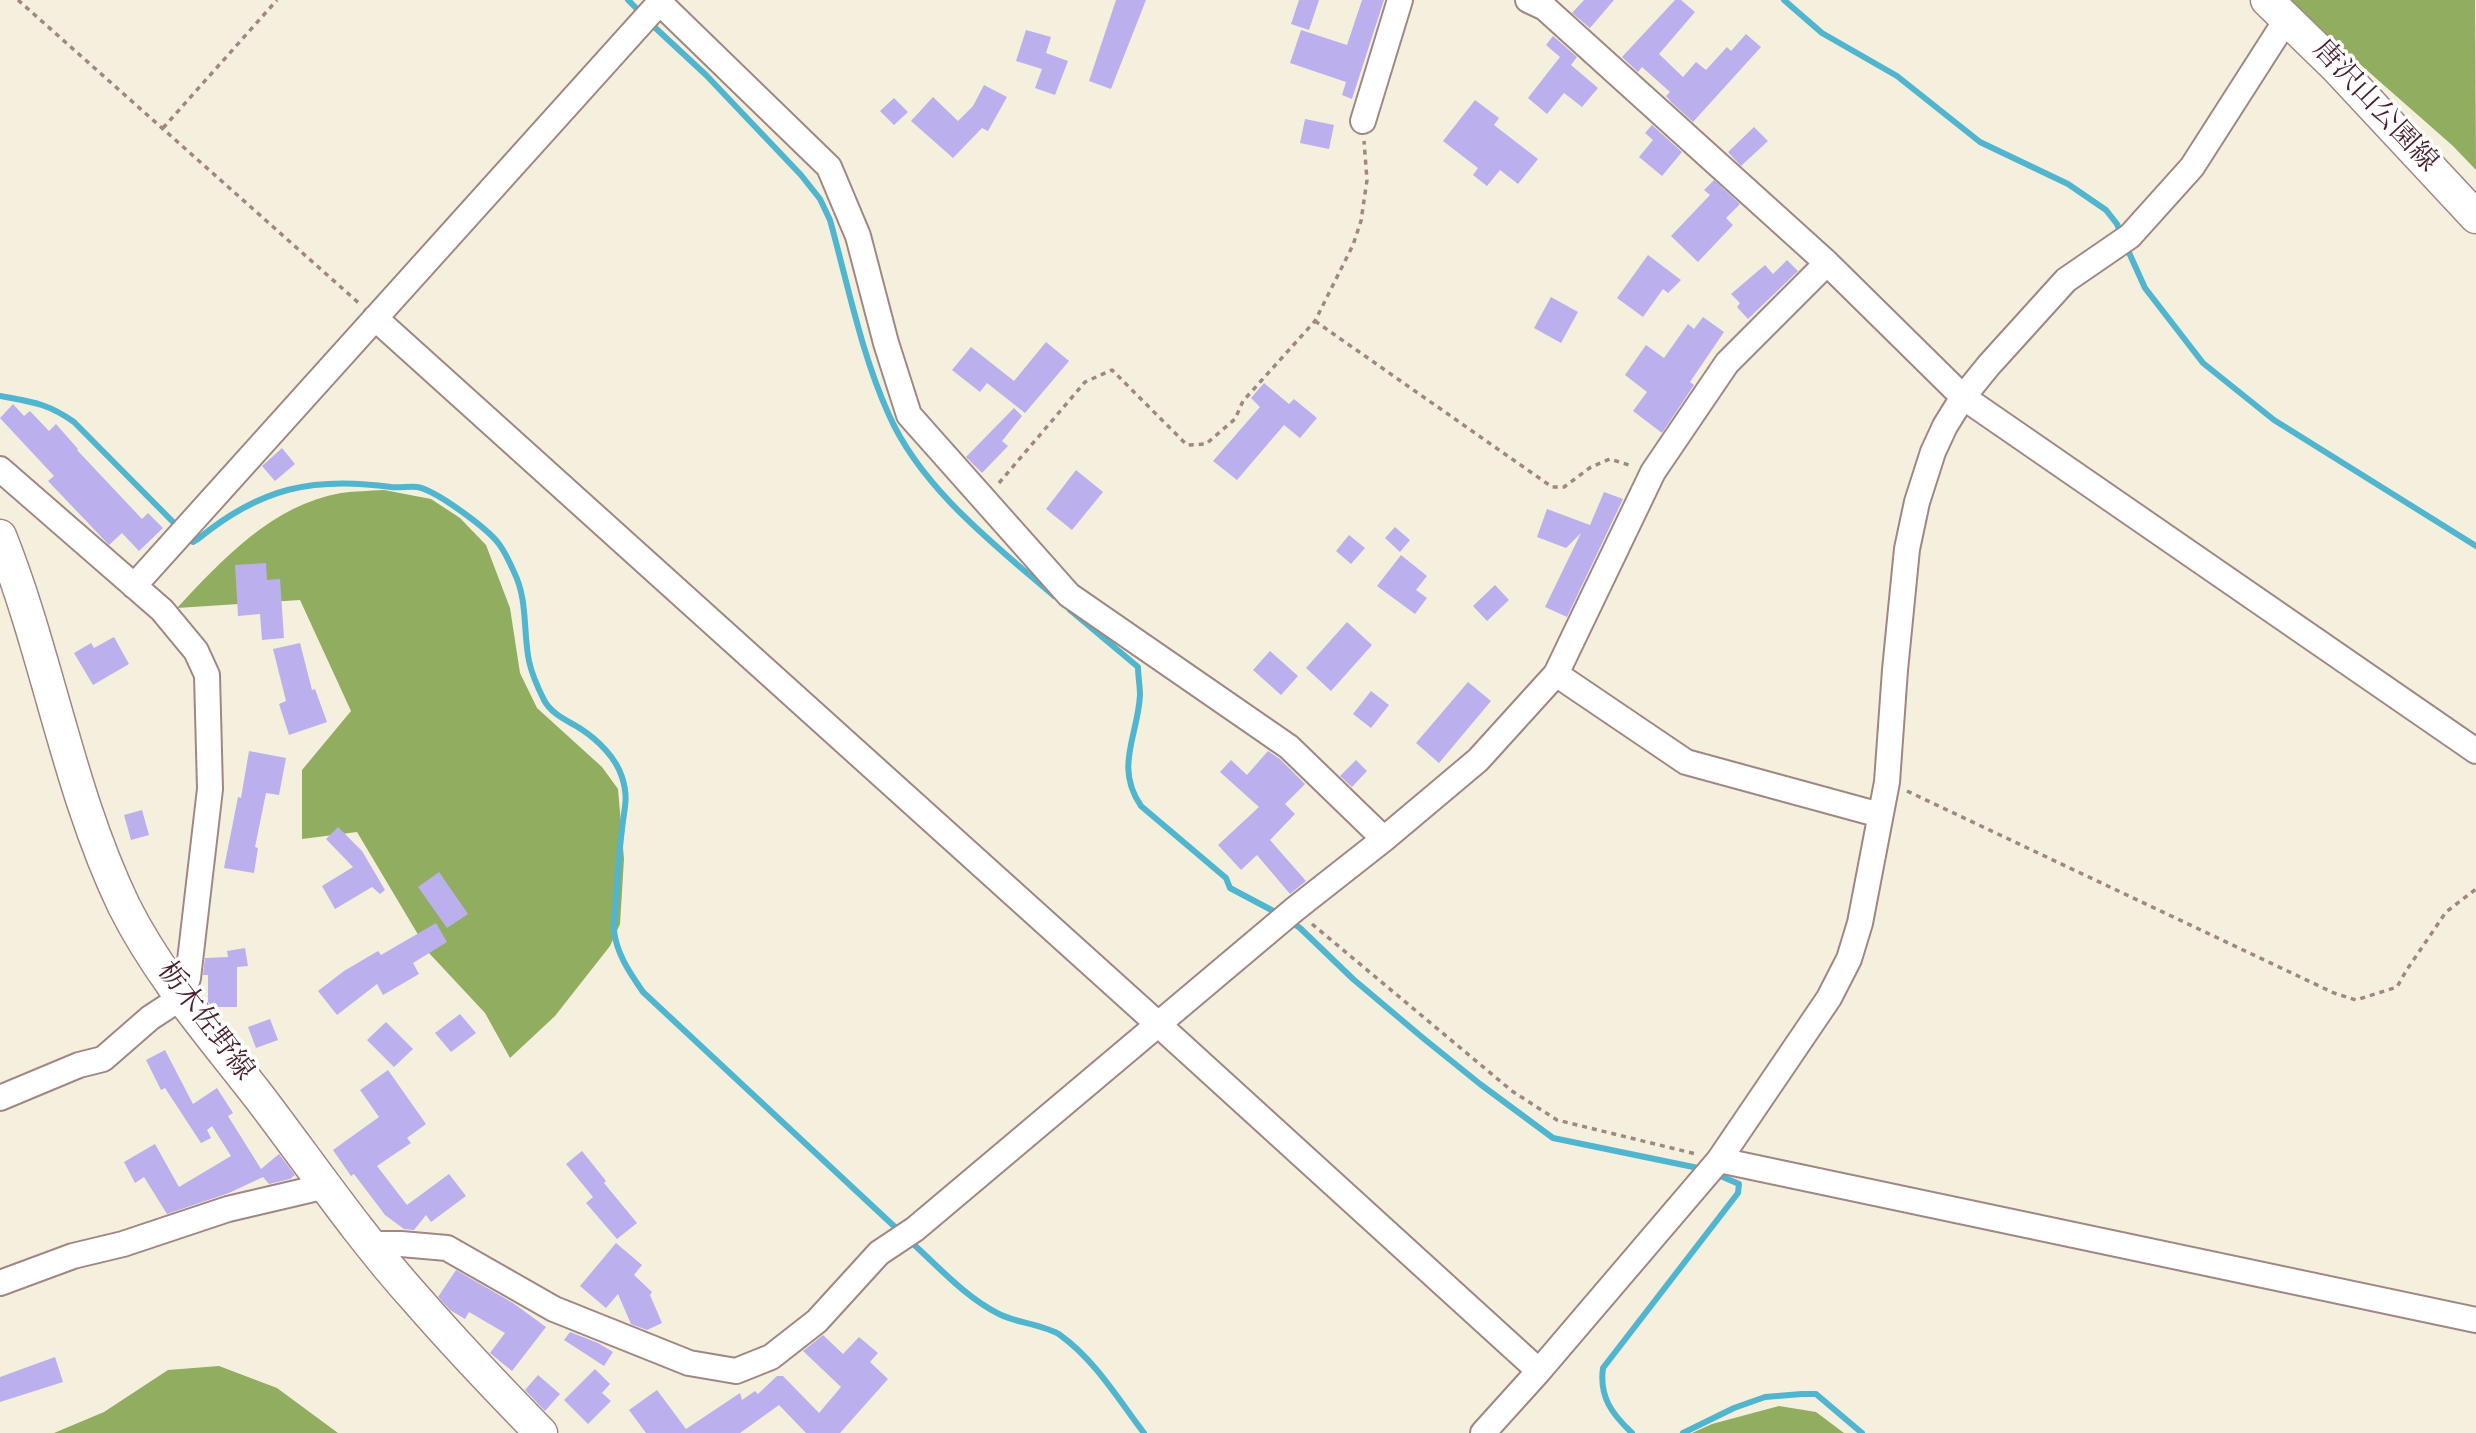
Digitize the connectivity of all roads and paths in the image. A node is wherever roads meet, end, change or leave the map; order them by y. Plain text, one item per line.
1 (18, 0) edge
2 (277, 0) edge
3 (1400, 0) edge
4 (661, 1) edge
5 (1542, 3) edge
6 (2276, 8) edge
7 (1363, 121) joint
8 (163, 128) junction
9 (2476, 217) edge
10 (1827, 264) junction
11 (375, 318) junction
12 (1315, 321) junction
13 (1963, 397) junction
14 (0, 469) edge
15 (1653, 472) junction
16 (984, 501) junction
17 (0, 536) edge
18 (134, 586) junction
19 (1556, 674) junction
20 (2476, 751) edge
21 (1887, 782) junction
22 (1880, 815) junction
23 (1384, 839) junction
24 (2476, 889) edge
25 (1294, 909) junction
26 (182, 997) junction
27 (1159, 1025) junction
28 (0, 1098) edge
29 (1719, 1160) junction
30 (326, 1186) junction
31 (370, 1244) junction
32 (0, 1283) edge
33 (2476, 1320) edge
34 (1539, 1371) junction
35 (541, 1433) edge
36 (1483, 1433) edge

1 - 8 path
2 - 8 path
3 - 7 street
4 - 11 street
4 - 16 street
5 - 10 street
6 - 9 main road, 唐沢山公園線
6 - 13 street
7 - 12 path
8 - 11 path
10 - 13 street
10 - 15 street
11 - 18 street
11 - 27 street
12 - 15 path
12 - 16 path
13 - 20 street
13 - 21 street
14 - 18 street
15 - 19 street
16 - 23 street
17 - 26 main road, 栃木佐野線
18 - 26 street
19 - 22 street
19 - 23 street
21 - 22 street
21 - 24 path
22 - 29 street
23 - 25 street
25 - 27 street
25 - 29 path
26 - 28 street
26 - 30 main road, 栃木佐野線
27 - 31 street
27 - 34 street
29 - 33 street
29 - 34 street
30 - 31 main road, 栃木佐野線
30 - 32 street
31 - 35 main road, 栃木佐野線
34 - 36 street

